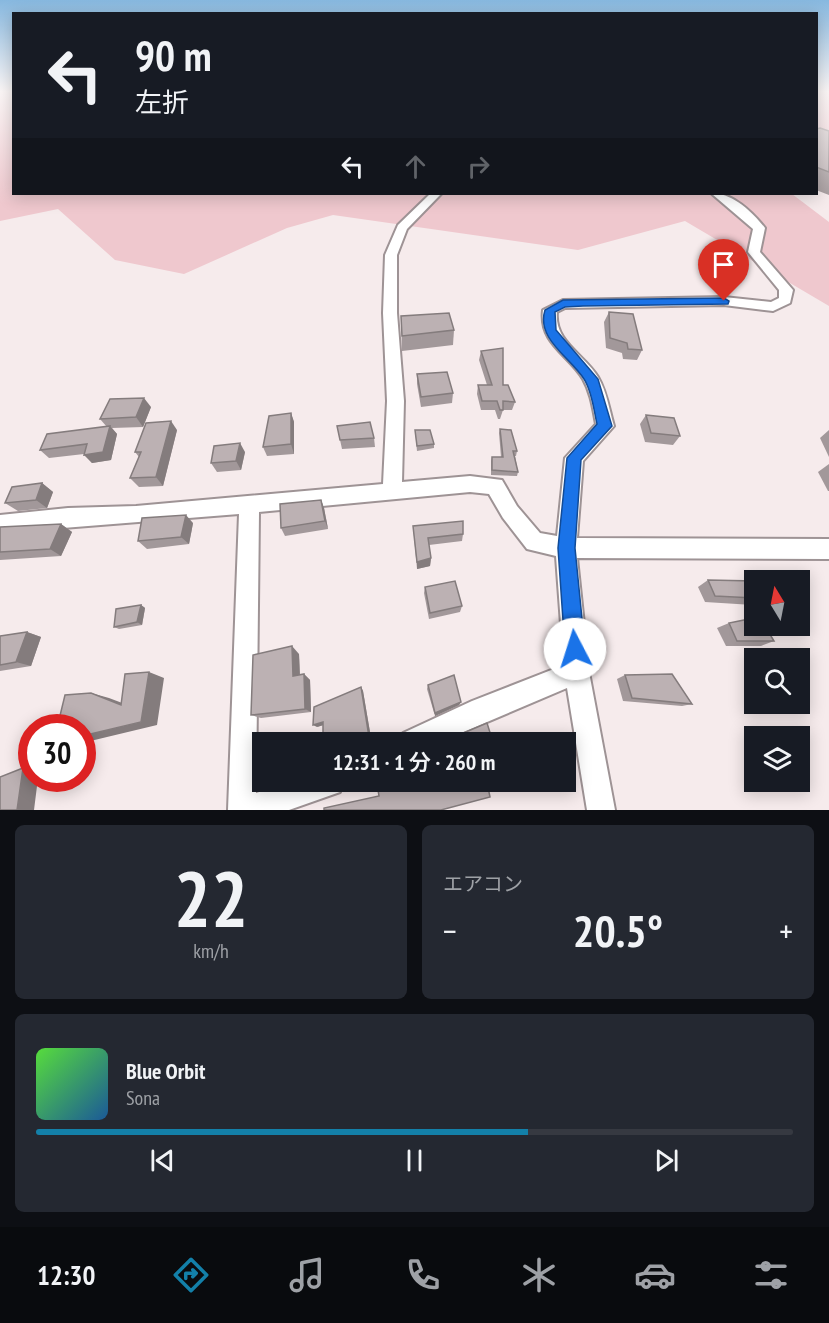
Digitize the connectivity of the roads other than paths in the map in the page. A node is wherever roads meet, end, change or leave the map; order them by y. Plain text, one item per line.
1 (435, 195) edge
2 (718, 195) edge
3 (392, 489) junction
4 (249, 504) junction
5 (0, 524) edge
6 (566, 548) junction
7 (829, 549) edge
8 (577, 672) junction
9 (434, 732) edge
10 (301, 792) edge
11 (242, 810) edge
12 (248, 810) edge
13 (601, 810) edge

1 - 3 street
2 - 6 street
3 - 4 street
3 - 6 street
4 - 5 street
4 - 11 street
6 - 7 street
6 - 8 street
8 - 9 street
8 - 13 street
10 - 12 street

